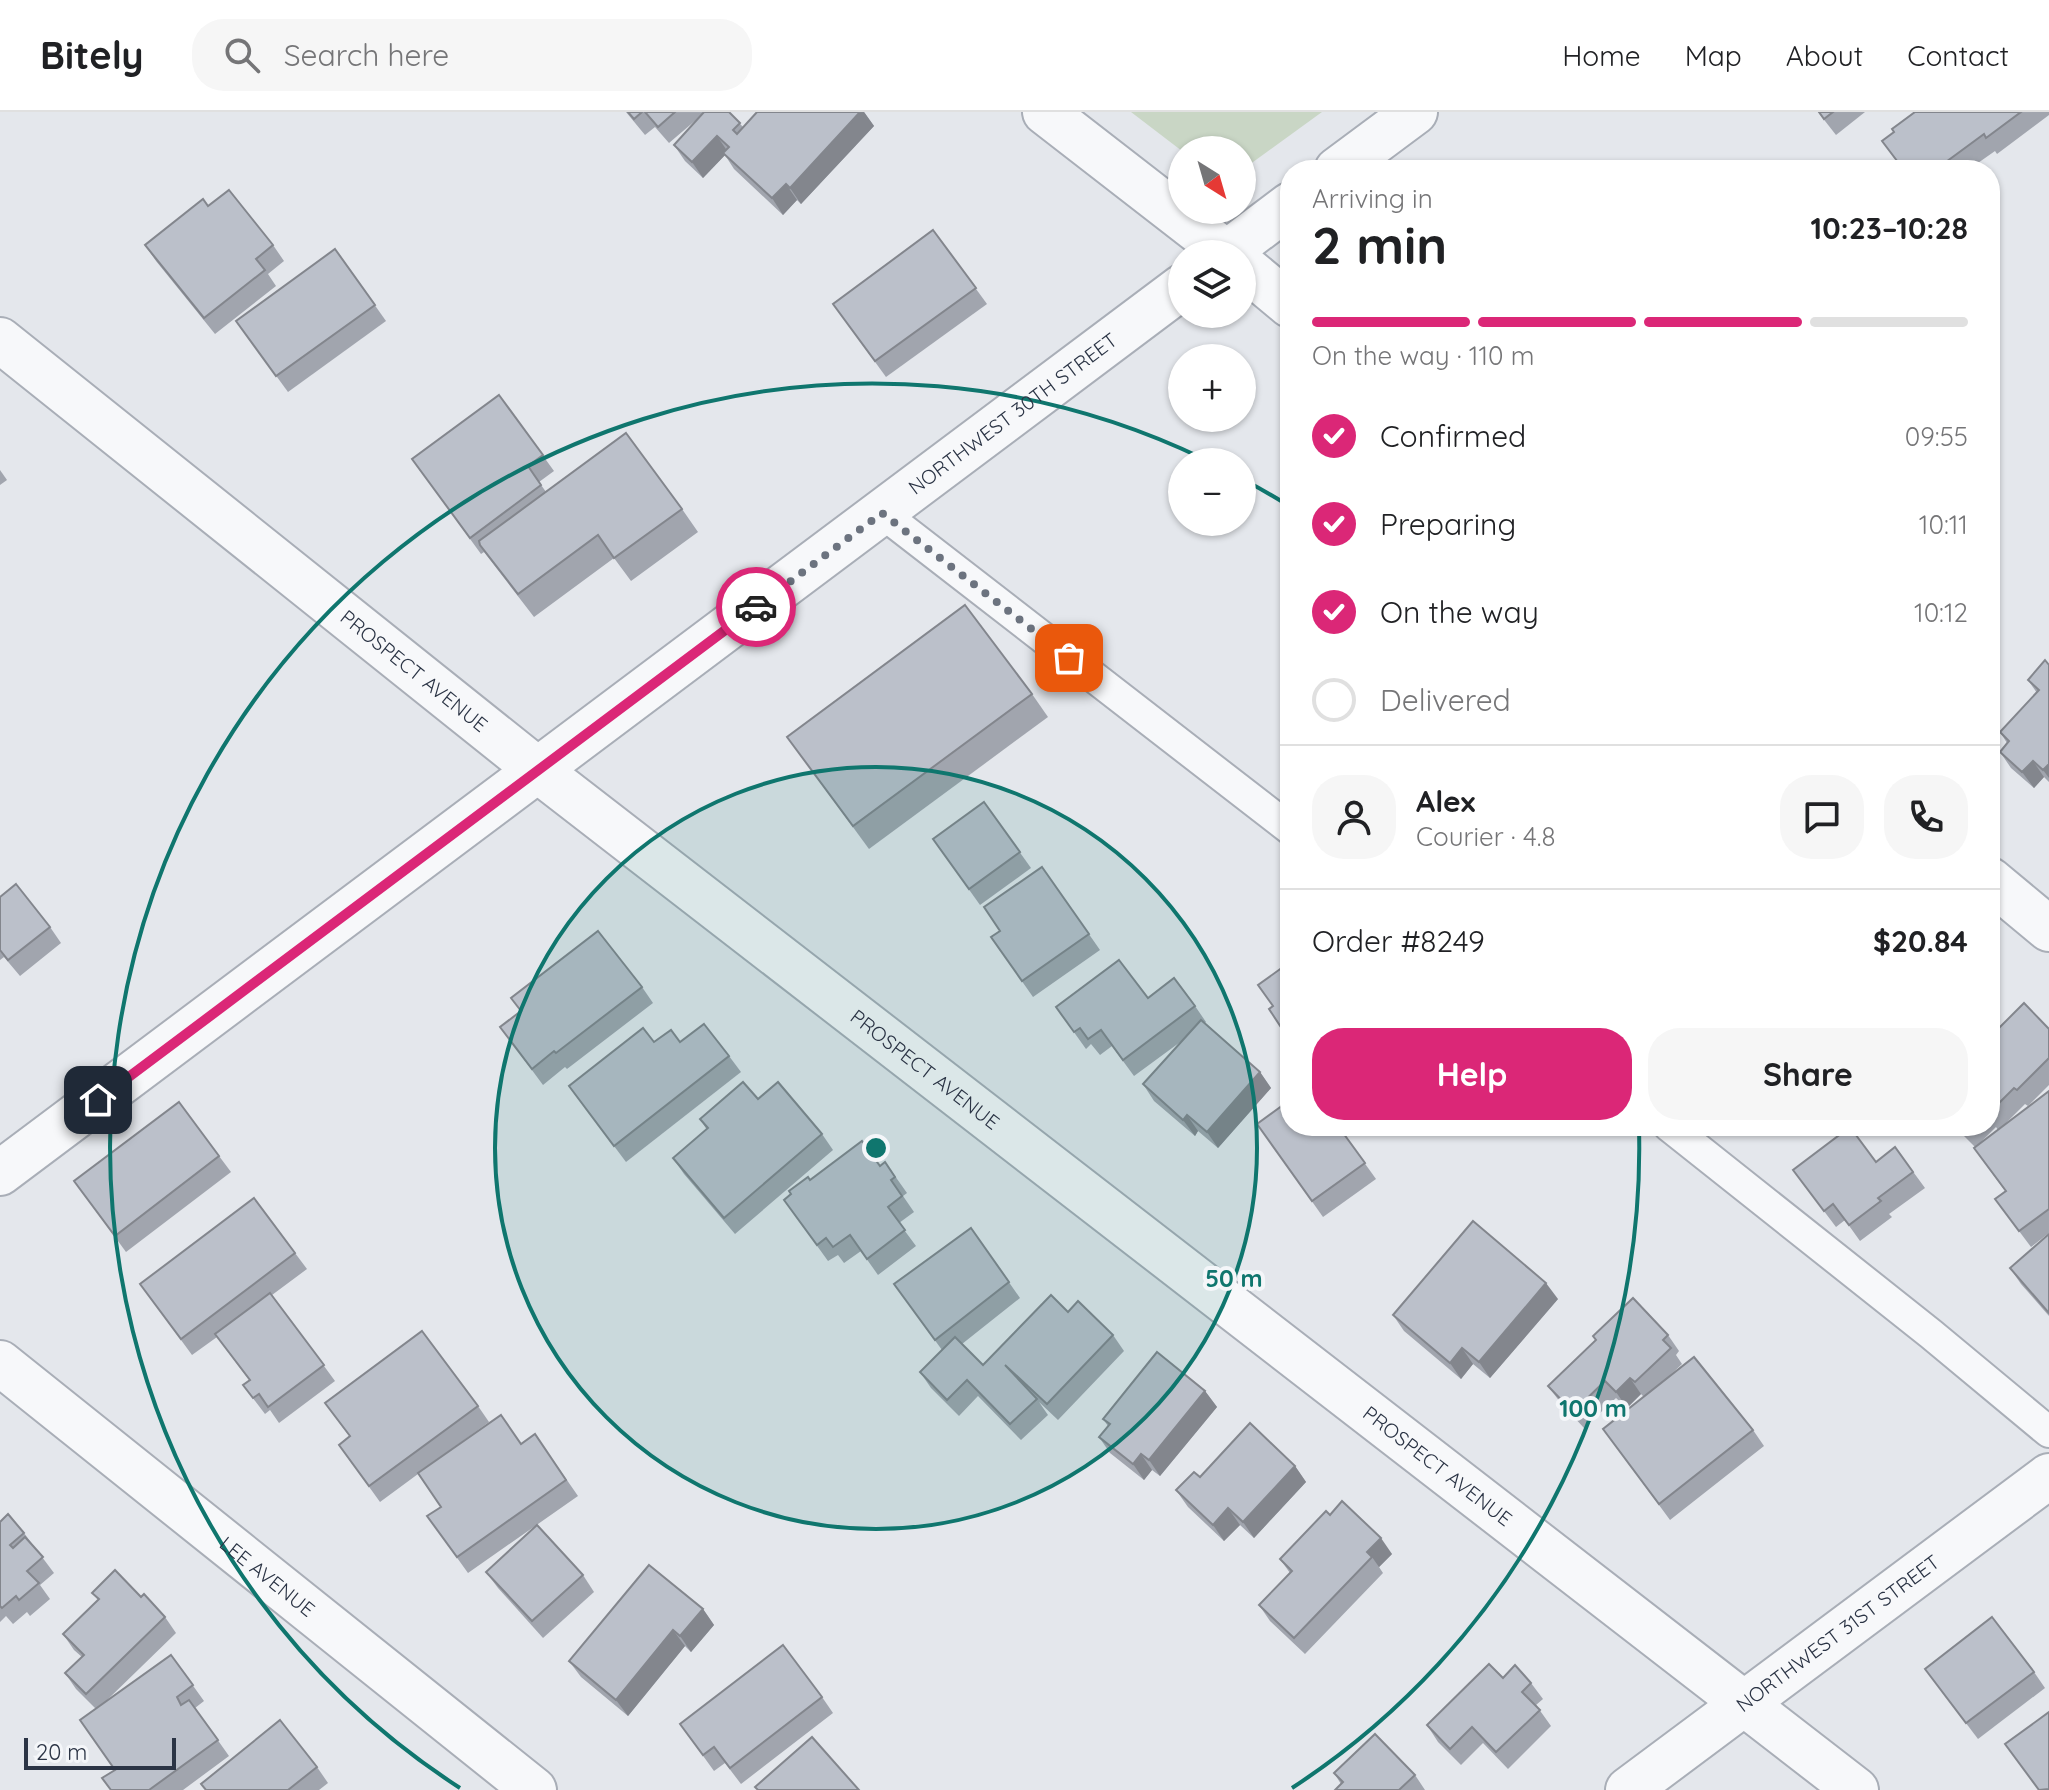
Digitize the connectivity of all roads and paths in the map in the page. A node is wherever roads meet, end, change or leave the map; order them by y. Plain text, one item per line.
1 (1045, 112) edge
2 (1415, 112) edge
3 (1350, 160) edge
4 (1280, 214) edge
5 (1209, 240) edge
6 (1250, 240) edge
7 (1256, 277) edge
8 (1280, 297) edge
9 (1168, 298) edge
10 (0, 340) edge
11 (882, 513) junction
12 (539, 771) junction
13 (1280, 821) edge
14 (2000, 888) edge
15 (2049, 929) edge
16 (1682, 1136) edge
17 (0, 1173) edge
18 (0, 1363) edge
19 (2049, 1432) edge
20 (2049, 1476) edge
21 (1743, 1704) junction
22 (534, 1790) edge
23 (1628, 1790) edge
24 (1856, 1790) edge

1 - 5 street
2 - 3 street
4 - 6 street
7 - 8 street
9 - 11 street, NORTHWEST 30TH STREET
10 - 12 street, PROSPECT AVENUE
11 - 12 street, NORTHWEST 30TH STREET
11 - 13 lane
12 - 17 street, NORTHWEST 30TH STREET
12 - 21 street, PROSPECT AVENUE
14 - 15 street
16 - 19 lane
18 - 22 street, LEE AVENUE
20 - 21 street, NORTHWEST 31ST STREET
21 - 23 street, NORTHWEST 31ST STREET
21 - 24 street, PROSPECT AVENUE

